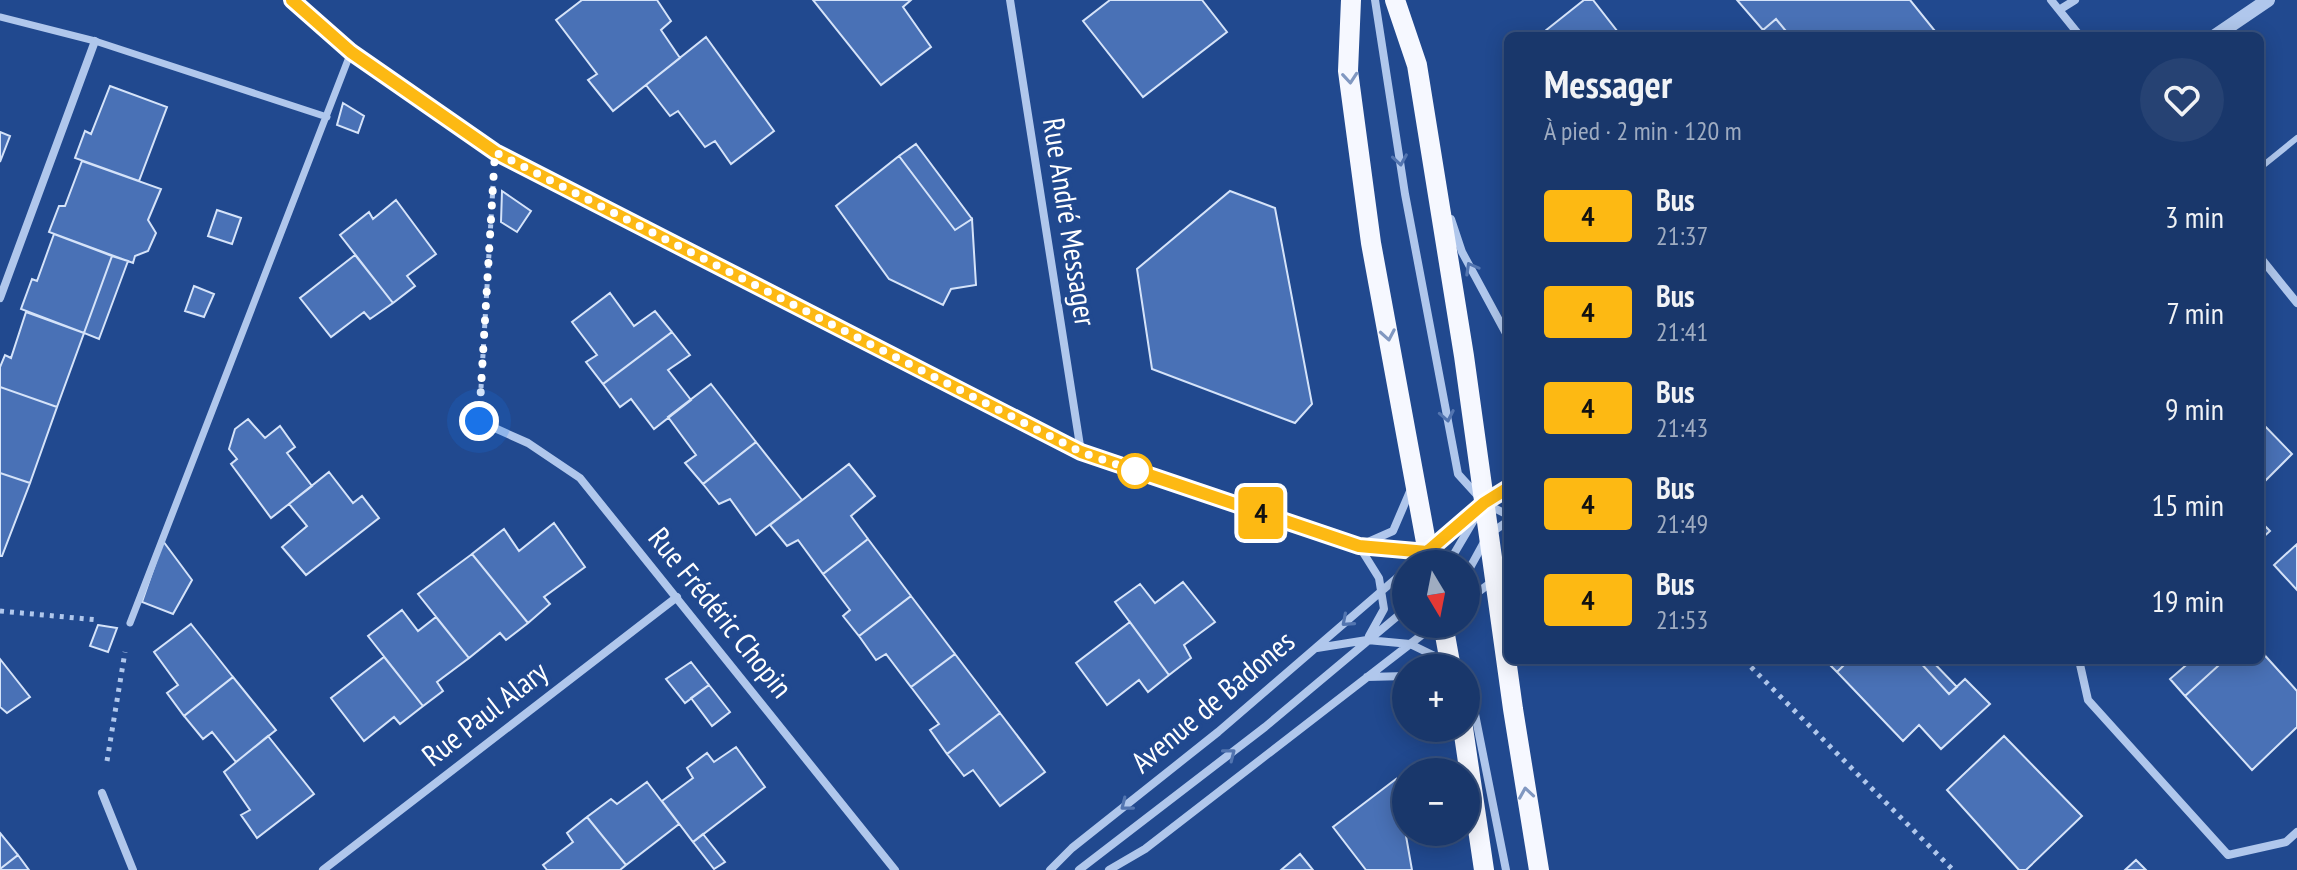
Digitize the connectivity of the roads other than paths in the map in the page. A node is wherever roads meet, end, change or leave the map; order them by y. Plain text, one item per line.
1 (292, 0) edge
2 (1010, 0) edge
3 (1351, 0) edge
4 (1375, 0) edge
5 (1395, 0) edge
6 (2051, 0) edge
7 (2075, 0) edge
8 (2268, 0) edge
9 (2059, 10) junction
10 (0, 17) edge
11 (2077, 32) edge
12 (2221, 32) edge
13 (95, 41) junction
14 (351, 52) junction
15 (327, 117) junction
16 (2297, 138) edge
17 (1432, 165) junction
18 (2264, 165) edge
19 (2264, 262) edge
20 (0, 298) edge
21 (2297, 303) edge
22 (1504, 330) edge
23 (479, 421) road end
24 (1081, 452) junction
25 (1414, 483) junction
26 (1504, 490) edge
27 (1484, 503) junction
28 (1504, 516) edge
29 (1504, 521) edge
30 (1488, 535) junction
31 (1359, 546) junction
32 (1422, 550) edge
33 (1434, 550) edge
34 (1456, 550) edge
35 (1480, 550) edge
36 (1392, 553) edge
37 (1501, 575) edge
38 (1392, 582) edge
39 (1381, 591) junction
40 (1480, 591) edge
41 (677, 597) junction
42 (1504, 608) edge
43 (1392, 620) edge
44 (130, 623) road end
45 (1418, 638) edge
46 (1367, 640) junction
47 (1410, 644) junction
48 (1315, 648) junction
49 (1428, 654) edge
50 (1509, 664) edge
51 (1517, 664) edge
52 (2080, 664) edge
53 (1392, 676) edge
54 (1367, 677) junction
55 (1513, 709) junction
56 (1480, 739) edge
57 (1465, 742) edge
58 (102, 793) road end
59 (2297, 832) edge
60 (133, 870) edge
61 (323, 870) edge
62 (895, 870) edge
63 (1050, 870) edge
64 (1079, 870) edge
65 (1109, 870) edge
66 (1484, 870) edge
67 (1506, 870) edge
68 (1539, 870) edge

1 - 14 street
2 - 24 street, Rue André Messager
3 -> 25 main road
4 -> 27 street
5 - 17 main road
6 - 9 street
7 - 9 street
8 - 12 street
9 - 11 street
10 - 13 street
13 - 15 street
13 - 20 street
14 - 15 street
14 - 24 street
15 - 44 street
16 - 18 lane
22 -> 17 street
17 - 27 main road
19 - 21 street
23 - 41 street, Rue Frédéric Chopin
24 - 31 street
25 - 31 street
25 - 32 main road
26 - 27 street
27 - 28 street
27 - 30 main road
27 - 33 street
27 - 34 street
29 - 30 street
30 - 35 street
30 - 37 main road
31 - 36 street
31 - 39 street
37 - 40 street
37 - 42 main road
38 - 39 street, Avenue de Badones
39 - 46 street
39 -> 48 street, Avenue de Badones
41 - 61 street, Rue Paul Alary
41 - 62 street, Rue Frédéric Chopin
43 - 46 street
45 - 47 street
46 - 47 street
46 - 48 street
64 -> 46 street
47 - 49 street
47 - 54 street
48 -> 63 street, Avenue de Badones
50 - 55 main road
51 - 55 street
52 - 59 street
53 - 54 street
54 - 65 street
68 -> 55 main road
56 - 67 street
57 - 66 main road
58 - 60 street

